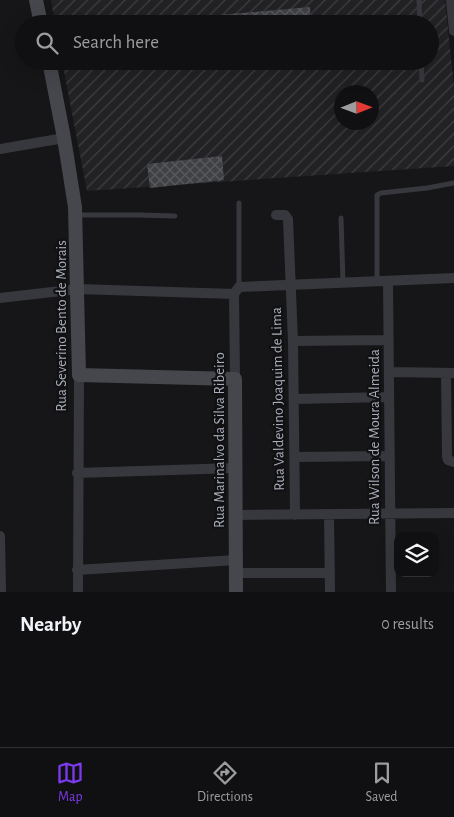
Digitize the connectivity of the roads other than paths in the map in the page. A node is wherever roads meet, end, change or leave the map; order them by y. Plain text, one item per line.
1 (36, 0) edge
2 (419, 0) edge
3 (451, 0) edge
4 (39, 15) edge
5 (420, 15) edge
6 (454, 31) edge
7 (51, 70) edge
8 (421, 70) edge
9 (422, 80) dead end
10 (64, 138) junction
11 (0, 149) edge
12 (454, 183) edge
13 (239, 204) dead end
14 (76, 215) junction
15 (276, 215) dead end
16 (175, 216) dead end
17 (341, 218) dead end
18 (454, 278) edge
19 (383, 281) junction
20 (343, 282) junction
21 (291, 284) junction
22 (78, 289) junction
23 (236, 290) junction
24 (0, 298) edge
25 (388, 340) junction
26 (293, 341) junction
27 (389, 372) junction
28 (450, 373) edge
29 (79, 375) junction
30 (235, 379) junction
31 (389, 397) junction
32 (294, 399) junction
33 (390, 456) junction
34 (295, 457) junction
35 (454, 462) edge
36 (236, 468) junction
37 (77, 473) junction
38 (454, 513) edge
39 (329, 514) junction
40 (390, 514) junction
41 (236, 515) junction
42 (295, 515) junction
43 (0, 536) edge
44 (236, 566) junction
45 (77, 570) junction
46 (330, 573) junction
47 (1, 592) edge
48 (78, 592) edge
49 (236, 592) edge
50 (330, 592) edge
51 (391, 592) edge

1 - 4 street
2 - 5 lane
3 - 6 street
7 - 10 street, Rua Severino Bento de Morais
8 - 9 lane
10 - 11 street
10 - 14 street, Rua Severino Bento de Morais
12 - 19 lane
13 - 23 lane, Rua Marinalvo da Silva Ribeiro
14 - 16 lane
14 - 22 street, Rua Severino Bento de Morais
15 - 21 street, Rua Valdevino Joaquim de Lima
17 - 20 lane
18 - 19 street
19 - 20 street
19 - 25 street, Rua Wilson de Moura Almeida
20 - 21 street
21 - 23 street
21 - 26 street, Rua Valdevino Joaquim de Lima
22 - 23 street
22 - 24 street
22 - 29 street, Rua Severino Bento de Morais
23 - 30 street, Rua Marinalvo da Silva Ribeiro
25 - 26 street
25 - 27 street, Rua Wilson de Moura Almeida
26 - 32 street, Rua Valdevino Joaquim de Lima
27 - 28 street
27 - 31 street, Rua Wilson de Moura Almeida
28 - 35 street
29 - 30 street
29 - 37 street, Rua Severino Bento de Morais
30 - 36 street, Rua Marinalvo da Silva Ribeiro
31 - 32 street
31 - 33 street, Rua Wilson de Moura Almeida
32 - 34 street, Rua Valdevino Joaquim de Lima
33 - 34 street
33 - 40 street, Rua Wilson de Moura Almeida
34 - 42 street, Rua Valdevino Joaquim de Lima
36 - 37 street
36 - 41 street, Rua Marinalvo da Silva Ribeiro
37 - 45 street, Rua Severino Bento de Morais
38 - 40 street
39 - 40 street
39 - 42 street
39 - 46 street
40 - 51 street, Rua Wilson de Moura Almeida
41 - 42 street
41 - 44 street, Rua Marinalvo da Silva Ribeiro
43 - 47 street
44 - 45 street
44 - 46 street
44 - 49 street, Rua Marinalvo da Silva Ribeiro
45 - 48 street, Rua Severino Bento de Morais
46 - 50 street

